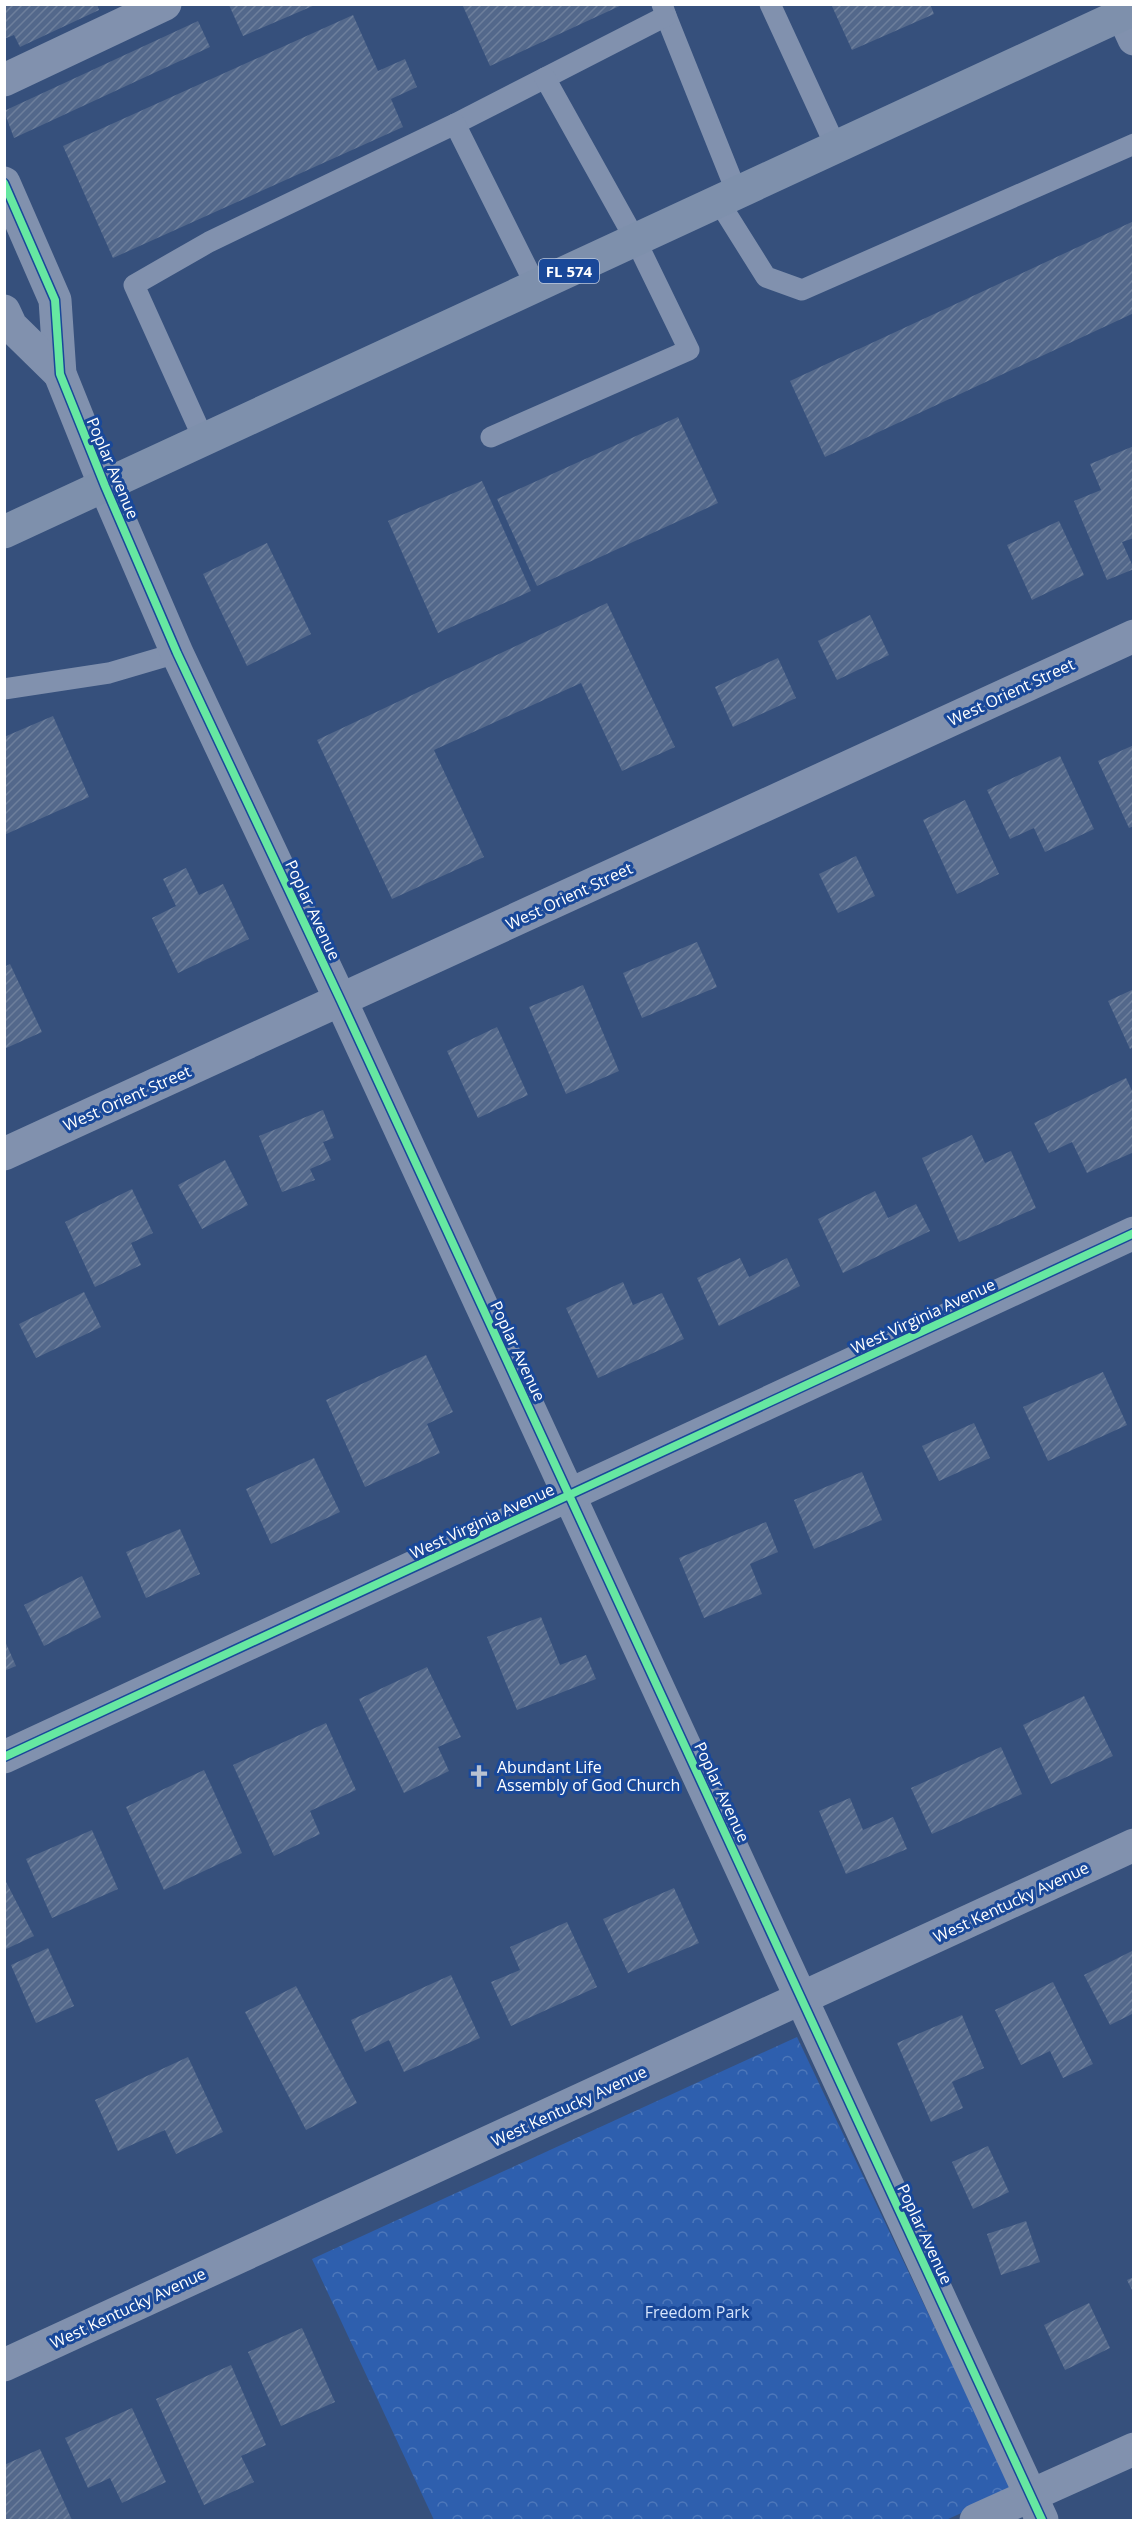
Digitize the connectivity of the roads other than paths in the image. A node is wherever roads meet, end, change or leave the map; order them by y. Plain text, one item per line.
1 (165, 4) edge
2 (770, 4) edge
3 (664, 10) edge
4 (1127, 17) edge
5 (545, 78) junction
6 (4, 80) edge
7 (455, 124) junction
8 (1134, 144) edge
9 (836, 147) junction
10 (4, 183) edge
11 (728, 197) junction
12 (636, 241) junction
13 (536, 286) junction
14 (7, 322) edge
15 (60, 374) junction
16 (491, 437) dead end
17 (204, 440) junction
18 (105, 486) junction
19 (4, 532) edge
20 (1134, 636) edge
21 (177, 653) junction
22 (4, 689) edge
23 (341, 1001) junction
24 (4, 1154) edge
25 (1134, 1233) edge
26 (570, 1495) junction
27 (4, 1757) edge
28 (1134, 1845) edge
29 (802, 1999) junction
30 (4, 2365) edge
31 (1134, 2449) edge
32 (1036, 2508) edge
33 (976, 2520) edge

1 - 6 street
2 - 9 lane
3 - 5 lane
3 - 11 lane
4 - 9 main road, FL 574
5 - 7 lane
5 - 12 lane
7 - 13 lane
7 - 17 lane
8 - 11 lane
9 - 11 main road, FL 574
10 - 15 street, Poplar Avenue
11 - 12 main road, FL 574
12 - 13 main road, FL 574
12 - 16 lane
13 - 17 main road, FL 574
14 - 15 street, Poplar Avenue
15 - 18 street, Poplar Avenue
17 - 18 main road, FL 574
18 - 19 main road, FL 574
18 - 21 street, Poplar Avenue
20 - 23 street, West Orient Street
21 - 22 lane
21 - 23 street, Poplar Avenue
23 - 24 street, West Orient Street
23 - 26 street, Poplar Avenue
25 - 26 street, West Virginia Avenue
26 - 27 street, West Virginia Avenue
26 - 29 street, Poplar Avenue
28 - 29 street, West Kentucky Avenue
29 - 30 street, West Kentucky Avenue
29 - 32 street, Poplar Avenue
31 - 32 street
32 - 33 street

